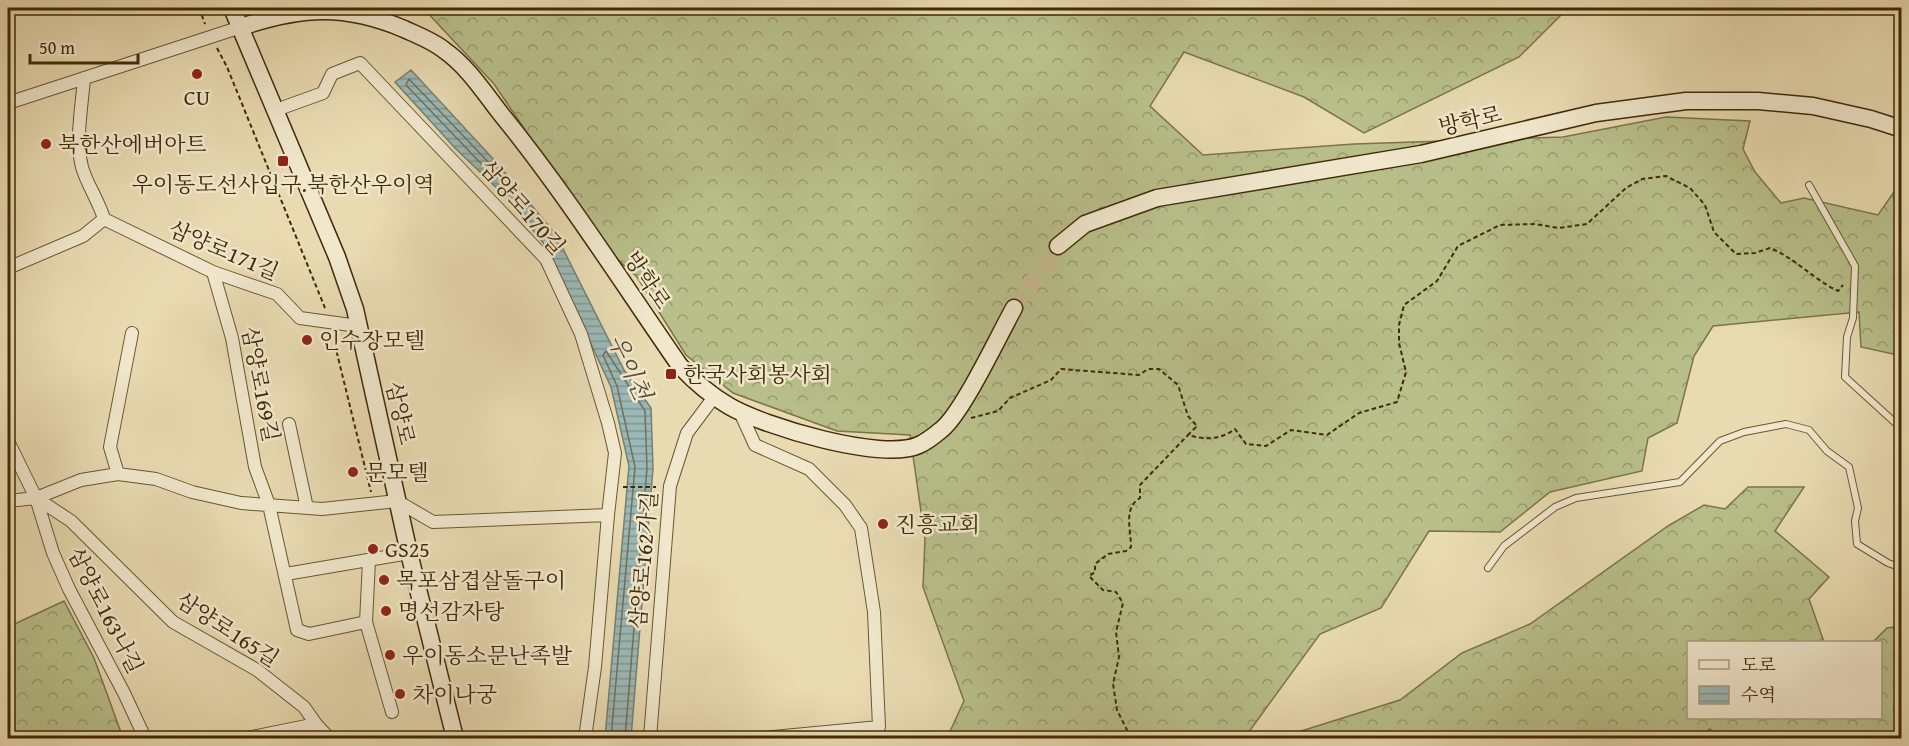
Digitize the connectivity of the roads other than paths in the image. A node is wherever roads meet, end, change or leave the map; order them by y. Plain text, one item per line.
1 (232, 8) edge
2 (241, 27) junction
3 (84, 78) junction
4 (8, 103) edge
5 (276, 110) junction
6 (1902, 129) edge
7 (1809, 185) dead end
8 (104, 219) junction
9 (1058, 246) tunnel mouth
10 (8, 268) edge
11 (213, 272) junction
12 (1014, 308) tunnel mouth
13 (358, 326) junction
14 (132, 333) dead end
15 (714, 397) junction
16 (740, 412) junction
17 (289, 424) dead end
18 (1902, 429) edge
19 (8, 441) edge
20 (118, 474) junction
21 (36, 498) junction
22 (8, 501) edge
23 (398, 501) junction
24 (269, 505) junction
25 (307, 507) junction
26 (608, 515) junction
27 (409, 553) junction
28 (369, 561) junction
29 (1488, 568) dead end
30 (1902, 568) edge
31 (286, 574) junction
32 (366, 622) junction
33 (392, 712) dead end
34 (316, 724) junction
35 (145, 738) edge
36 (247, 738) edge
37 (318, 738) edge
38 (329, 738) edge
39 (455, 738) edge
40 (585, 738) edge
41 (650, 738) edge
42 (761, 738) edge

1 - 2 main road, 삼양로
2 - 3 street
2 - 5 main road, 삼양로
2 - 15 main road, 방학로
3 - 4 street
3 - 8 street
5 - 13 main road, 삼양로
5 - 26 street, 삼양로170길
6 - 9 main road, 방학로
7 - 18 lane
8 - 10 street
8 - 11 street, 삼양로171길
11 - 13 street, 삼양로171길
11 - 24 street, 삼양로169길
12 - 16 main road, 방학로
13 - 23 main road, 삼양로
14 - 20 street
15 - 16 main road, 방학로
15 - 41 street, 삼양로162가길
16 - 42 street
17 - 25 street, 삼양로169길
19 - 21 street
20 - 21 street
20 - 24 street
21 - 22 street
21 - 34 street, 삼양로165길
21 - 35 street, 삼양로163나길
23 - 25 street
23 - 26 street
23 - 27 main road, 삼양로
24 - 25 street
24 - 31 street, 삼양로169길
26 - 40 street, 삼양로170길
27 - 28 street
27 - 39 main road, 삼양로
28 - 31 street
28 - 32 street
29 - 30 lane
31 - 32 street, 삼양로169길
32 - 33 street
34 - 36 street
34 - 37 street
34 - 38 street, 삼양로165길

